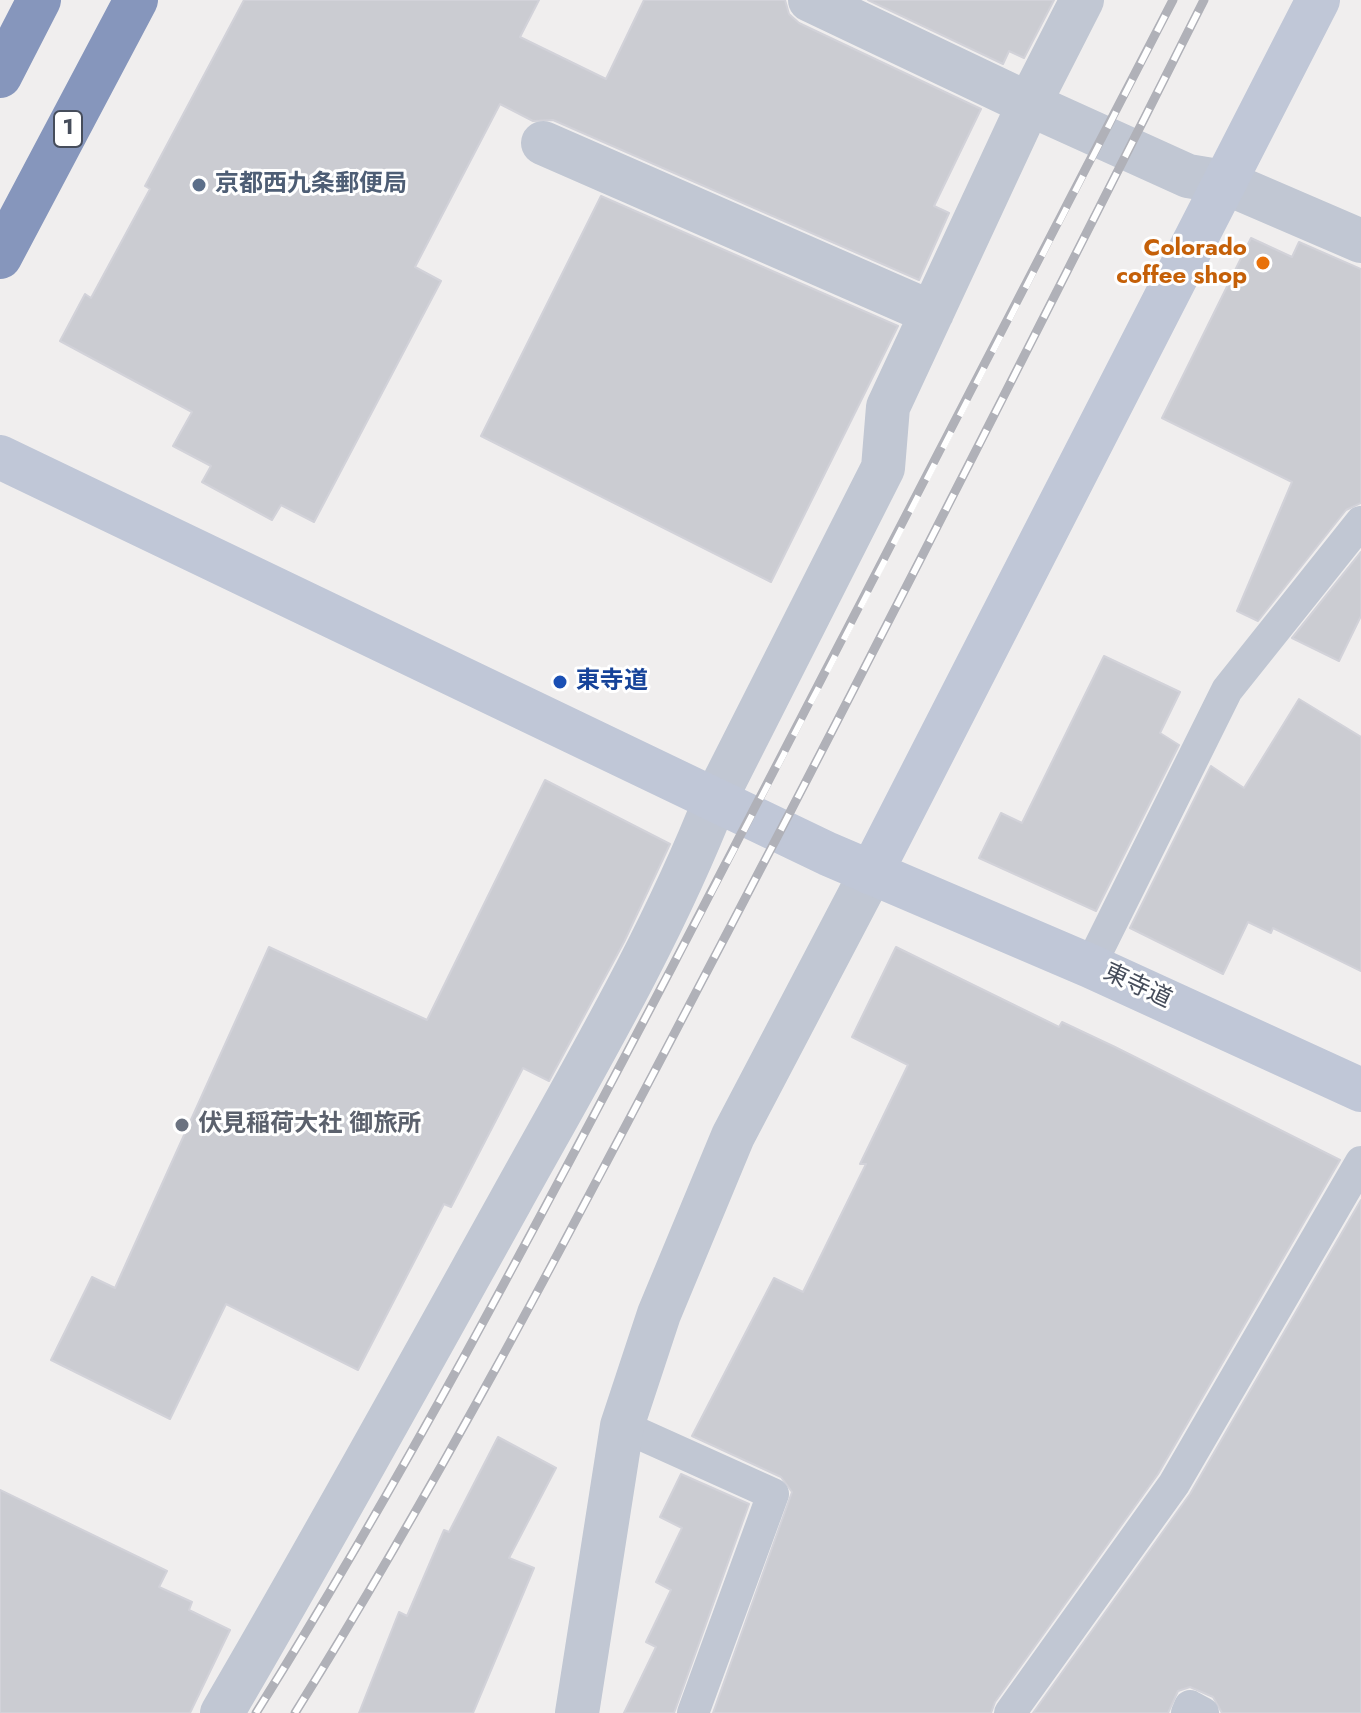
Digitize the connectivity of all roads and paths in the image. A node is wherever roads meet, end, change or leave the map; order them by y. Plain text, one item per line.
1 (39, 0) edge
2 (136, 0) edge
3 (810, 0) edge
4 (1082, 0) edge
5 (1318, 0) edge
6 (0, 76) edge
7 (1029, 104) junction
8 (543, 143) dead end
9 (1224, 182) junction
10 (1361, 241) edge
11 (0, 257) edge
12 (932, 313) junction
13 (0, 457) edge
14 (1361, 522) edge
15 (716, 798) junction
16 (871, 873) junction
17 (1090, 966) junction
18 (1361, 1090) edge
19 (1361, 1162) edge
20 (622, 1426) junction
21 (222, 1713) edge
22 (577, 1713) edge
23 (693, 1713) edge
24 (1010, 1713) edge
25 (1187, 1713) edge
26 (1203, 1713) edge

1 - 6 highway
2 - 11 highway, 1
3 - 7 street
4 - 7 street
5 - 9 street
7 - 9 street
7 - 12 street
8 - 12 street
9 - 10 street
9 - 16 street
12 - 15 street
13 - 15 street, 東寺道
14 - 17 lane
15 - 16 street, 東寺道
15 - 21 street
16 - 17 street, 東寺道
16 - 20 street
17 - 18 street, 東寺道
19 - 24 lane
20 - 22 street
20 - 23 lane
25 - 26 lane

